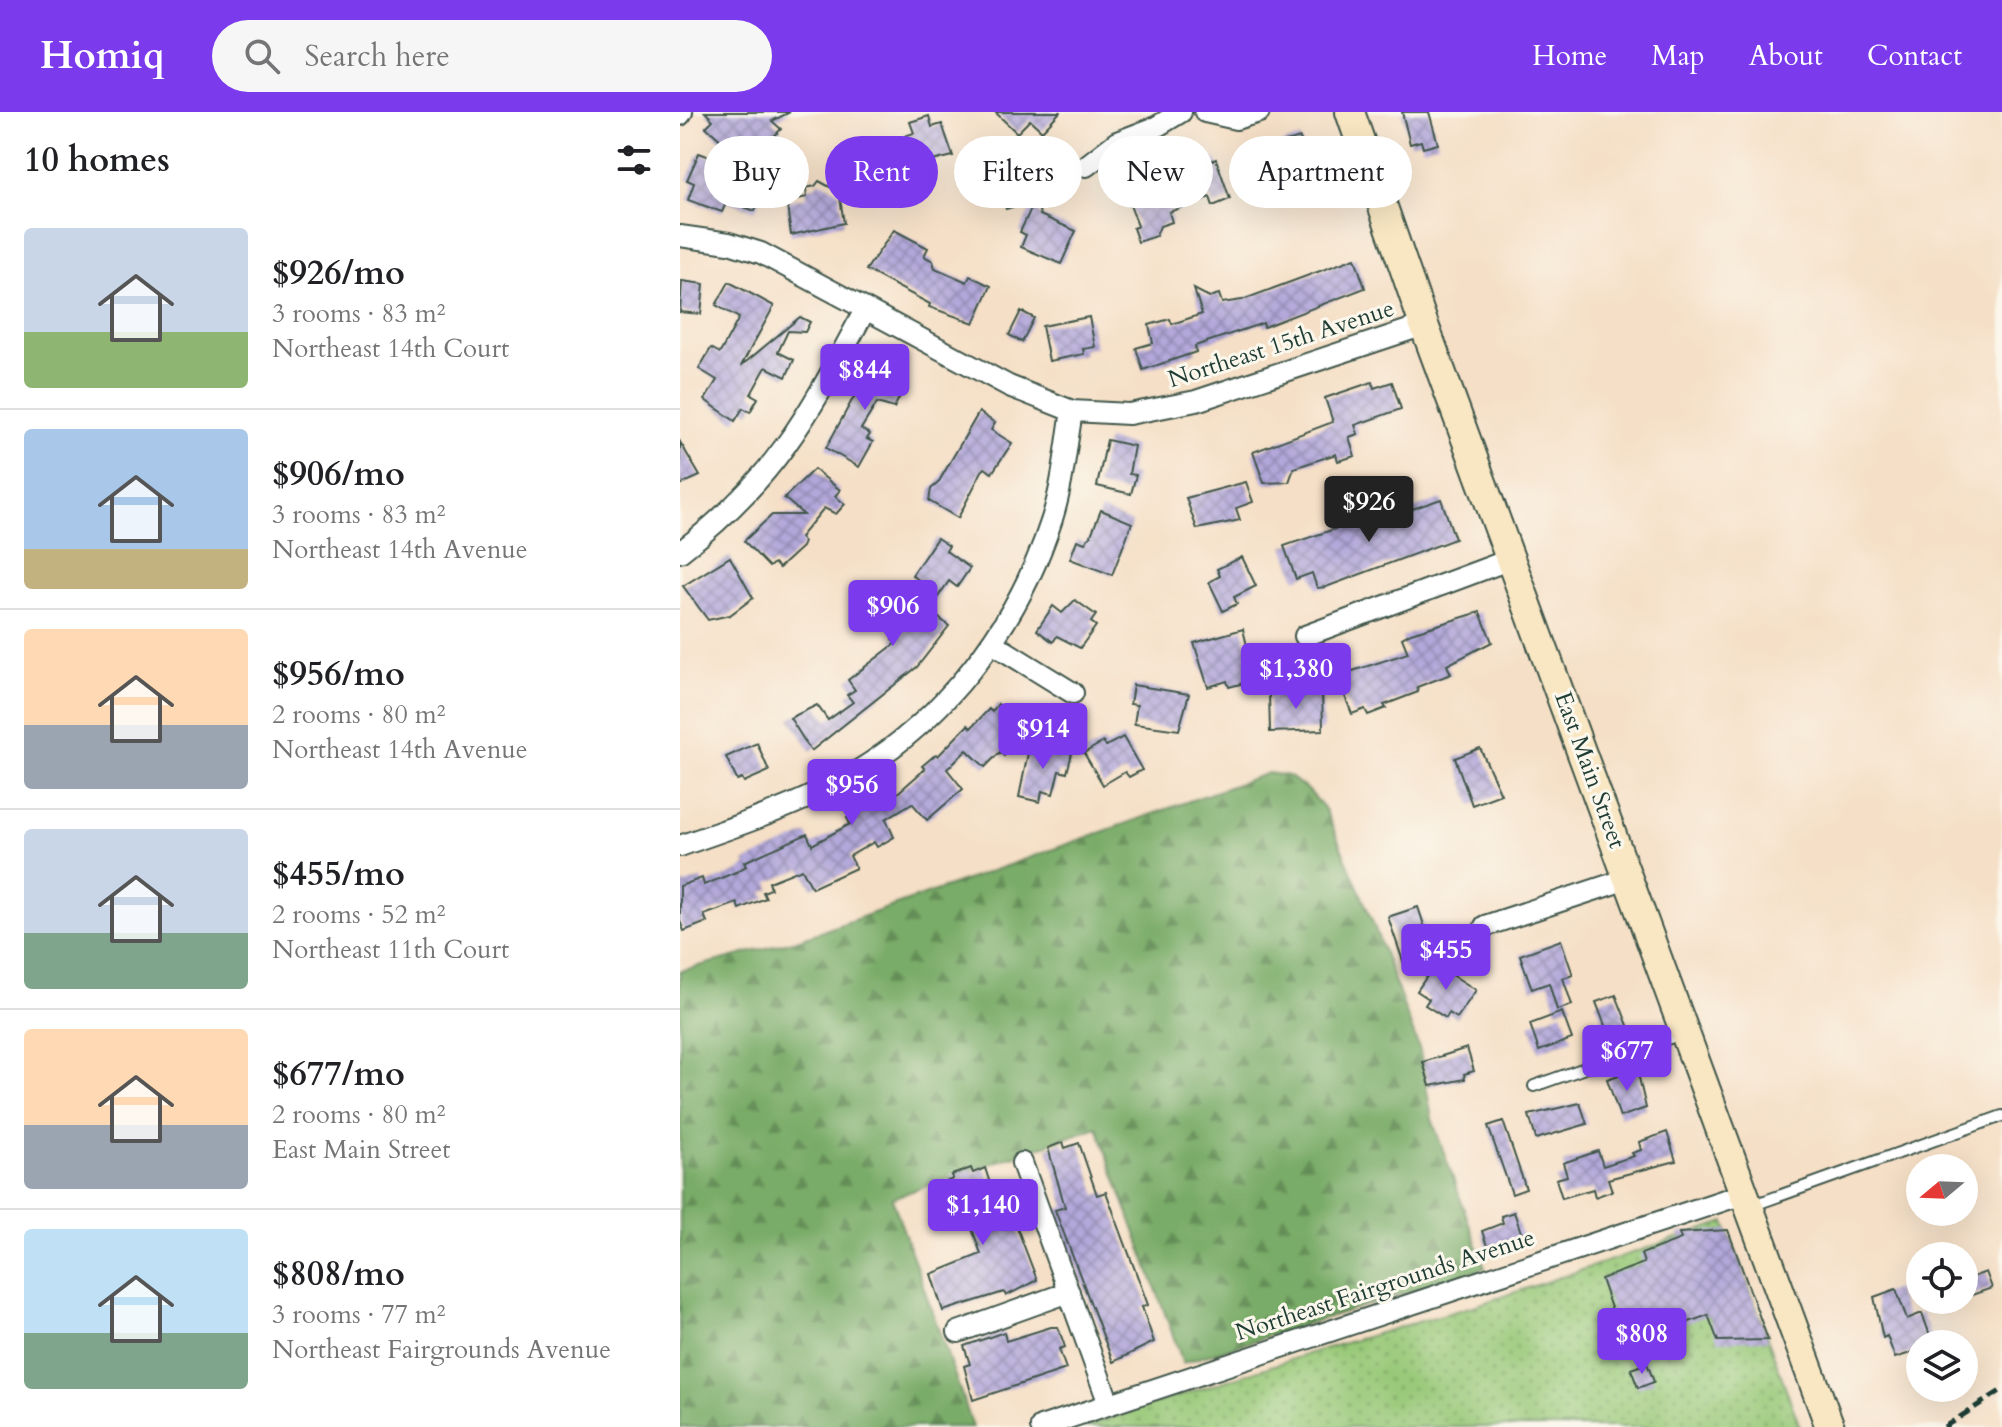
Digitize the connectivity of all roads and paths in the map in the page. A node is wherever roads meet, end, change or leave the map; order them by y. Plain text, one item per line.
1 (1181, 112) edge
2 (1205, 112) edge
3 (1259, 112) edge
4 (1350, 112) edge
5 (1086, 166) dead end
6 (680, 236) edge
7 (865, 310) junction
8 (1424, 325) junction
9 (1072, 411) junction
10 (680, 552) edge
11 (1511, 559) junction
12 (1305, 636) dead end
13 (992, 643) junction
14 (1073, 693) dead end
15 (680, 846) edge
16 (1630, 878) junction
17 (1485, 926) dead end
18 (1686, 1032) junction
19 (1534, 1086) dead end
20 (2002, 1116) edge
21 (1022, 1163) dead end
22 (1749, 1199) junction
23 (1069, 1292) junction
24 (958, 1332) dead end
25 (1109, 1404) junction
26 (1041, 1427) edge
27 (1830, 1427) edge

1 - 5 street
2 - 3 street
4 - 8 main road, East Main Street
6 - 7 street, Northeast 15th Avenue
7 - 9 street, Northeast 15th Avenue
7 - 10 street
8 - 9 street, Northeast 15th Avenue
8 - 11 main road, East Main Street
9 - 13 street
11 - 12 street
11 - 16 main road, East Main Street
13 - 14 street
13 - 15 street
16 - 17 street
16 - 18 main road, East Main Street
18 - 19 lane
18 - 22 main road, East Main Street
20 - 22 lane
21 - 23 street
22 - 25 street, Northeast Fairgrounds Avenue
22 - 27 main road, East Main Street
23 - 24 street
23 - 25 street
25 - 26 street, Northeast Fairgrounds Avenue

